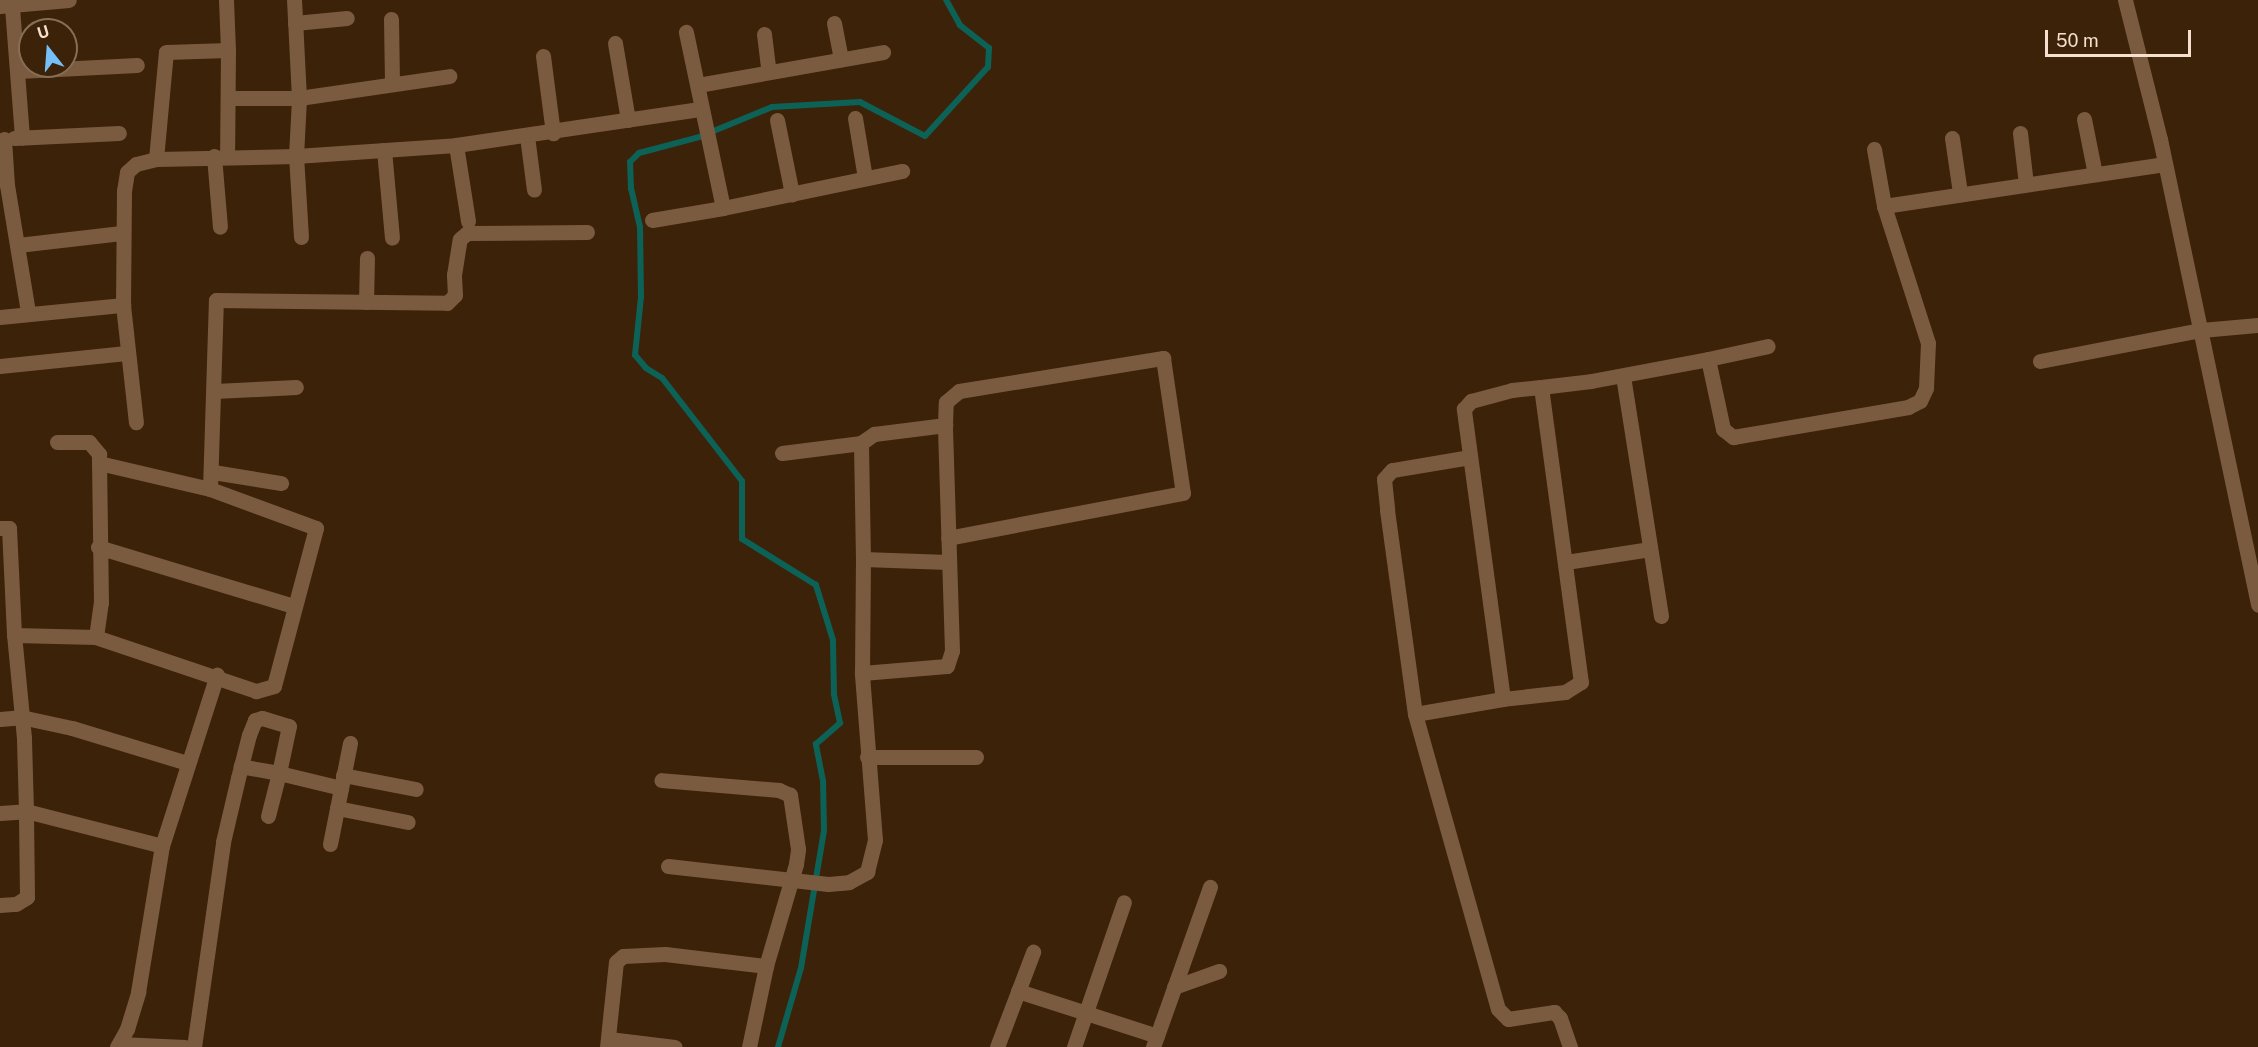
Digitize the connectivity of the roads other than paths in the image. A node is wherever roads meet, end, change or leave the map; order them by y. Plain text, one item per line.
1 (69, 0) edge
2 (226, 0) edge
3 (294, 0) edge
4 (2125, 0) edge
5 (6, 7) edge
6 (347, 18) dead end
7 (391, 19) dead end
8 (295, 23) junction
9 (834, 23) dead end
10 (687, 32) dead end
11 (764, 34) dead end
12 (615, 43) dead end
13 (228, 50) junction
14 (883, 52) dead end
15 (543, 56) dead end
16 (841, 59) junction
17 (136, 65) dead end
18 (78, 68) edge
19 (18, 71) edge
20 (770, 72) junction
21 (448, 76) dead end
22 (18, 78) edge
23 (392, 84) junction
24 (698, 85) junction
25 (228, 98) junction
26 (299, 98) junction
27 (701, 109) junction
28 (855, 118) dead end
29 (2084, 119) dead end
30 (628, 120) junction
31 (777, 120) dead end
32 (119, 133) dead end
33 (553, 133) junction
34 (2020, 133) dead end
35 (527, 136) junction
36 (22, 138) junction
37 (1952, 138) dead end
38 (2, 139) edge
39 (456, 145) junction
40 (1874, 149) dead end
41 (384, 150) junction
42 (220, 156) junction
43 (296, 156) junction
44 (156, 159) junction
45 (2165, 164) junction
46 (902, 171) dead end
47 (2095, 174) junction
48 (865, 178) junction
49 (2026, 184) junction
50 (534, 190) dead end
51 (1960, 193) junction
52 (792, 194) junction
53 (1884, 206) junction
54 (723, 208) junction
55 (652, 220) dead end
56 (468, 221) dead end
57 (220, 227) dead end
58 (587, 232) dead end
59 (121, 233) junction
60 (301, 237) dead end
61 (392, 238) dead end
62 (18, 245) junction
63 (367, 258) dead end
64 (366, 302) junction
65 (123, 305) junction
66 (28, 312) junction
67 (0, 316) edge
68 (2258, 325) edge
69 (2201, 330) junction
70 (1768, 346) dead end
71 (126, 353) junction
72 (1708, 360) junction
73 (2040, 361) dead end
74 (0, 366) edge
75 (1623, 376) junction
76 (296, 387) dead end
77 (1541, 387) junction
78 (215, 391) junction
79 (135, 422) dead end
80 (945, 425) junction
81 (57, 442) dead end
82 (861, 443) junction
83 (782, 453) dead end
84 (1470, 457) junction
85 (99, 463) junction
86 (213, 472) junction
87 (281, 483) dead end
88 (210, 489) junction
89 (0, 528) edge
90 (948, 538) junction
91 (98, 547) junction
92 (1650, 549) junction
93 (863, 559) junction
94 (948, 562) junction
95 (1566, 562) junction
96 (2254, 567) edge
97 (2258, 605) edge
98 (294, 606) junction
99 (1661, 616) dead end
100 (14, 635) junction
101 (96, 637) junction
102 (862, 673) junction
103 (217, 675) junction
104 (1503, 699) junction
105 (1415, 714) junction
106 (21, 717) junction
107 (0, 719) edge
108 (350, 743) dead end
109 (867, 757) junction
110 (976, 757) dead end
111 (187, 763) junction
112 (241, 765) junction
113 (279, 773) junction
114 (661, 780) dead end
115 (342, 781) junction
116 (416, 789) dead end
117 (337, 808) junction
118 (26, 811) junction
119 (0, 813) edge
120 (268, 816) dead end
121 (408, 822) dead end
122 (330, 844) dead end
123 (162, 846) junction
124 (668, 866) dead end
125 (798, 882) junction
126 (1210, 887) dead end
127 (1124, 902) dead end
128 (0, 905) edge
129 (1033, 952) dead end
130 (766, 966) junction
131 (1220, 970) dead end
132 (1174, 987) junction
133 (1018, 991) junction
134 (1085, 1015) junction
135 (1155, 1042) edge
136 (608, 1043) edge
137 (118, 1046) edge
138 (185, 1047) edge
139 (194, 1047) edge
140 (675, 1047) edge
141 (749, 1047) edge
142 (997, 1047) edge
143 (1074, 1047) edge
144 (1570, 1047) edge

1 - 5 street
2 - 13 street
3 - 8 street
4 - 45 street
5 - 19 street
6 - 8 street
7 - 23 street
8 - 26 street
9 - 16 street
10 - 24 street
11 - 20 street
12 - 30 street
13 - 25 street
13 - 44 street
14 - 16 street
15 - 33 street
16 - 20 street
17 - 18 street
20 - 24 street
21 - 23 street
22 - 36 street
23 - 26 street
24 - 27 street
25 - 26 street
25 - 42 street
26 - 43 street
27 - 30 street
27 - 54 street
28 - 48 street
29 - 47 street
30 - 33 street
31 - 52 street
32 - 36 street
33 - 35 street
34 - 49 street
35 - 39 street
35 - 50 street
36 - 38 street
37 - 51 street
38 - 62 street
39 - 41 street
39 - 56 street
40 - 53 street
41 - 43 street
41 - 61 street
42 - 43 street
42 - 44 street
42 - 57 street
43 - 60 street
44 - 59 street
45 - 47 street
45 - 69 street
46 - 48 street
47 - 49 street
48 - 52 street
49 - 51 street
51 - 53 street
52 - 54 street
53 - 72 street
54 - 55 street
58 - 64 street
59 - 62 street
59 - 65 street
62 - 66 street
63 - 64 street
64 - 78 street
65 - 66 street
65 - 71 street
66 - 67 street
68 - 69 street
69 - 73 street
69 - 96 street
70 - 72 street
71 - 74 street
71 - 79 street
72 - 75 street
75 - 77 street
75 - 92 street
76 - 78 street
77 - 84 street
77 - 95 street
78 - 86 street
80 - 82 street
80 - 90 street
80 - 90 street
81 - 85 street
82 - 83 street
82 - 93 street
84 - 104 street
84 - 105 street
85 - 88 street
85 - 91 street
86 - 87 street
86 - 88 street
88 - 98 street
89 - 100 street
90 - 94 street
91 - 98 street
91 - 101 street
92 - 95 street
92 - 99 street
93 - 94 street
93 - 102 street
94 - 102 street
95 - 104 street
96 - 97 street
98 - 103 street
100 - 101 street
100 - 106 street
101 - 103 street
102 - 109 street
103 - 111 street
104 - 105 street
105 - 144 street
106 - 107 street
106 - 111 street
106 - 118 street
108 - 115 street
109 - 110 street
109 - 125 street
111 - 123 street
112 - 113 street
112 - 113 street
112 - 139 street
113 - 115 street
113 - 120 street
114 - 125 street
115 - 116 street
115 - 117 street
117 - 121 street
117 - 122 street
118 - 119 street
118 - 123 street
118 - 128 street
123 - 137 street
124 - 125 street
125 - 130 street
126 - 132 street
127 - 134 street
129 - 133 street
130 - 136 street
130 - 141 street
131 - 132 street
132 - 135 street
133 - 134 street
133 - 142 street
134 - 135 street
134 - 143 street
136 - 140 street
137 - 138 street

